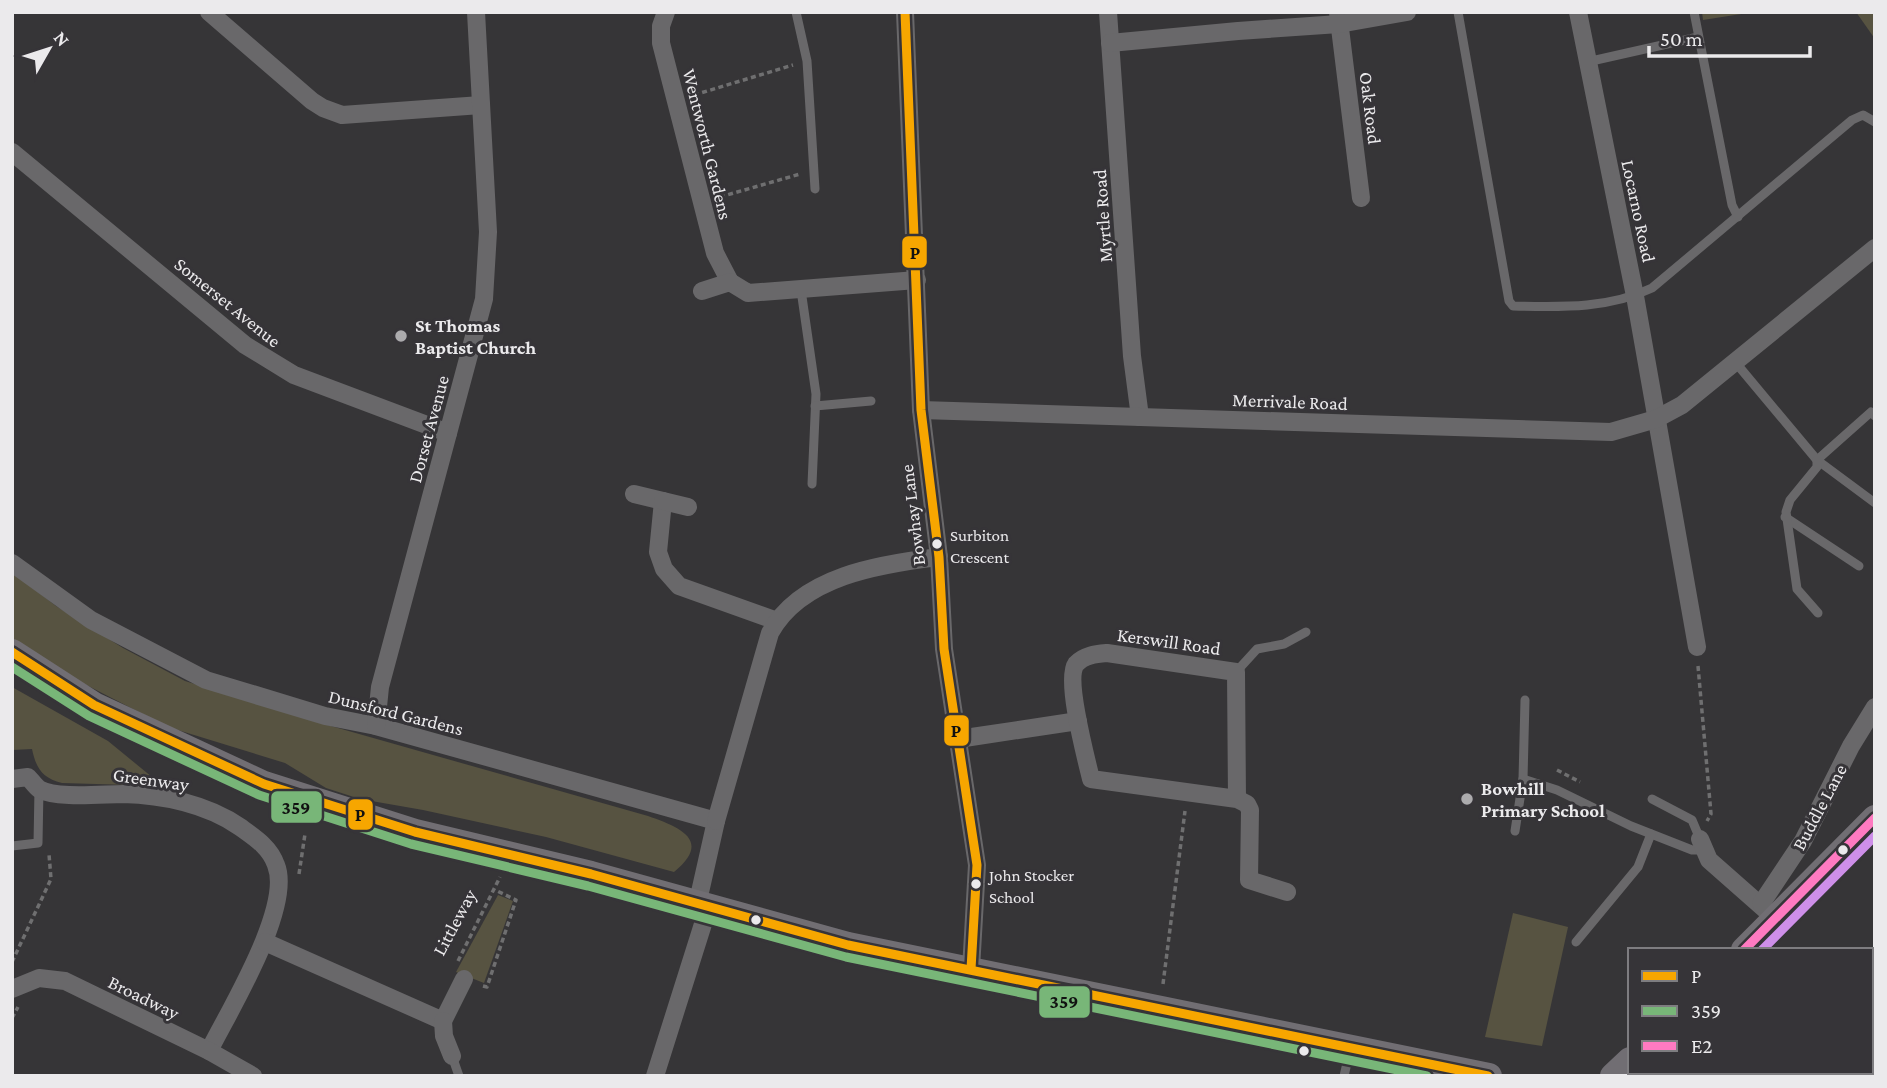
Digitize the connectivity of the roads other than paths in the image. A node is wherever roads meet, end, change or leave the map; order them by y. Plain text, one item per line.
1 (209, 12) edge
2 (476, 12) edge
3 (666, 12) edge
4 (796, 12) edge
5 (905, 12) edge
6 (1108, 12) edge
7 (1407, 12) edge
8 (1458, 12) edge
9 (1578, 12) edge
10 (1694, 12) edge
11 (1338, 18) edge
12 (1698, 37) junction
13 (1110, 43) junction
14 (1587, 62) junction
15 (481, 105) junction
16 (1875, 122) edge
17 (12, 152) edge
18 (815, 189) dead end
19 (1361, 198) dead end
20 (1738, 217) junction
21 (1875, 248) edge
22 (917, 280) junction
23 (730, 282) junction
24 (801, 290) junction
25 (702, 291) dead end
26 (1635, 296) junction
27 (1736, 363) junction
28 (871, 401) dead end
29 (815, 406) junction
30 (920, 410) junction
31 (1875, 416) edge
32 (1140, 417) junction
33 (1656, 419) junction
34 (448, 433) junction
35 (1817, 460) junction
36 (812, 484) dead end
37 (634, 494) dead end
38 (663, 501) junction
39 (1875, 503) edge
40 (688, 507) dead end
41 (1786, 517) junction
42 (939, 557) junction
43 (12, 563) edge
44 (1859, 566) dead end
45 (1818, 613) dead end
46 (777, 621) junction
47 (1306, 632) dead end
48 (1697, 647) road end
49 (12, 652) edge
50 (1236, 672) junction
51 (1525, 700) dead end
52 (1875, 707) edge
53 (1078, 721) junction
54 (376, 726) junction
55 (958, 739) junction
56 (12, 779) edge
57 (1523, 779) junction
58 (39, 789) junction
59 (1237, 799) junction
60 (1651, 799) dead end
61 (716, 821) junction
62 (1872, 827) edge
63 (1515, 831) dead end
64 (1651, 834) junction
65 (1702, 844) junction
66 (12, 846) edge
67 (1287, 892) dead end
68 (703, 903) junction
69 (1768, 912) junction
70 (265, 942) junction
71 (1576, 942) dead end
72 (1745, 948) edge
73 (971, 969) junction
74 (464, 979) road end
75 (12, 989) edge
76 (443, 1021) junction
77 (1350, 1046) junction
78 (209, 1051) junction
79 (452, 1056) joint
80 (1628, 1062) edge
81 (1484, 1075) edge
82 (253, 1076) edge
83 (459, 1076) edge
84 (655, 1076) edge
85 (1344, 1076) edge
86 (1613, 1076) edge

1 - 15 street
2 - 15 street, Dorset Avenue
3 - 23 street, Wentworth Gardens
4 - 18 lane
5 - 22 street, Bowhay Lane
6 - 13 street, Myrtle Road
7 - 11 street
8 - 26 lane
9 - 14 street, Locarno Road
10 - 12 lane
11 - 13 street
11 - 19 street, Oak Road
12 - 14 lane
12 - 20 lane
13 - 32 street, Myrtle Road
14 - 26 street, Locarno Road
15 - 34 street, Dorset Avenue
16 - 20 lane
17 - 34 street, Somerset Avenue
20 - 26 lane
21 - 27 street, Merrivale Road
22 - 24 street
22 - 30 street, Bowhay Lane
23 - 24 street
23 - 25 street
24 - 29 lane
26 - 33 street, Locarno Road
27 - 33 street, Merrivale Road
27 - 35 lane
28 - 29 lane
29 - 36 lane
30 - 32 street, Merrivale Road
30 - 42 street, Bowhay Lane
31 - 35 lane
32 - 33 street, Merrivale Road
33 - 48 street
34 - 54 street, Dorset Avenue
35 - 39 lane
35 - 41 lane
37 - 38 street
38 - 40 street
38 - 46 street
41 - 44 lane
41 - 45 lane
42 - 46 street
42 - 55 street, Bowhay Lane
43 - 54 street, Dunsford Gardens
46 - 61 street
47 - 50 lane
49 - 68 main road
50 - 53 street, Kerswill Road
50 - 59 street, Kerswill Road
51 - 57 lane
52 - 69 street, Buddle Lane
53 - 55 street
53 - 59 street, Kerswill Road
54 - 61 street, Dunsford Gardens
55 - 73 street, Bowhay Lane
56 - 58 street, Greenway
57 - 63 lane
57 - 64 lane
58 - 66 lane
58 - 70 street, Greenway
59 - 67 street
60 - 65 lane
61 - 68 street
62 - 69 main road, Buddle Lane
64 - 65 lane
64 - 71 lane
65 - 69 street
68 - 73 main road
68 - 84 street
69 - 72 main road, Buddle Lane
70 - 76 street
70 - 78 street, Greenway
73 - 77 main road
74 - 76 street, Littleway
75 - 78 street, Broadway
76 - 79 street
77 - 81 main road
77 - 85 lane
78 - 82 street, Broadway
79 - 83 lane
80 - 86 main road

